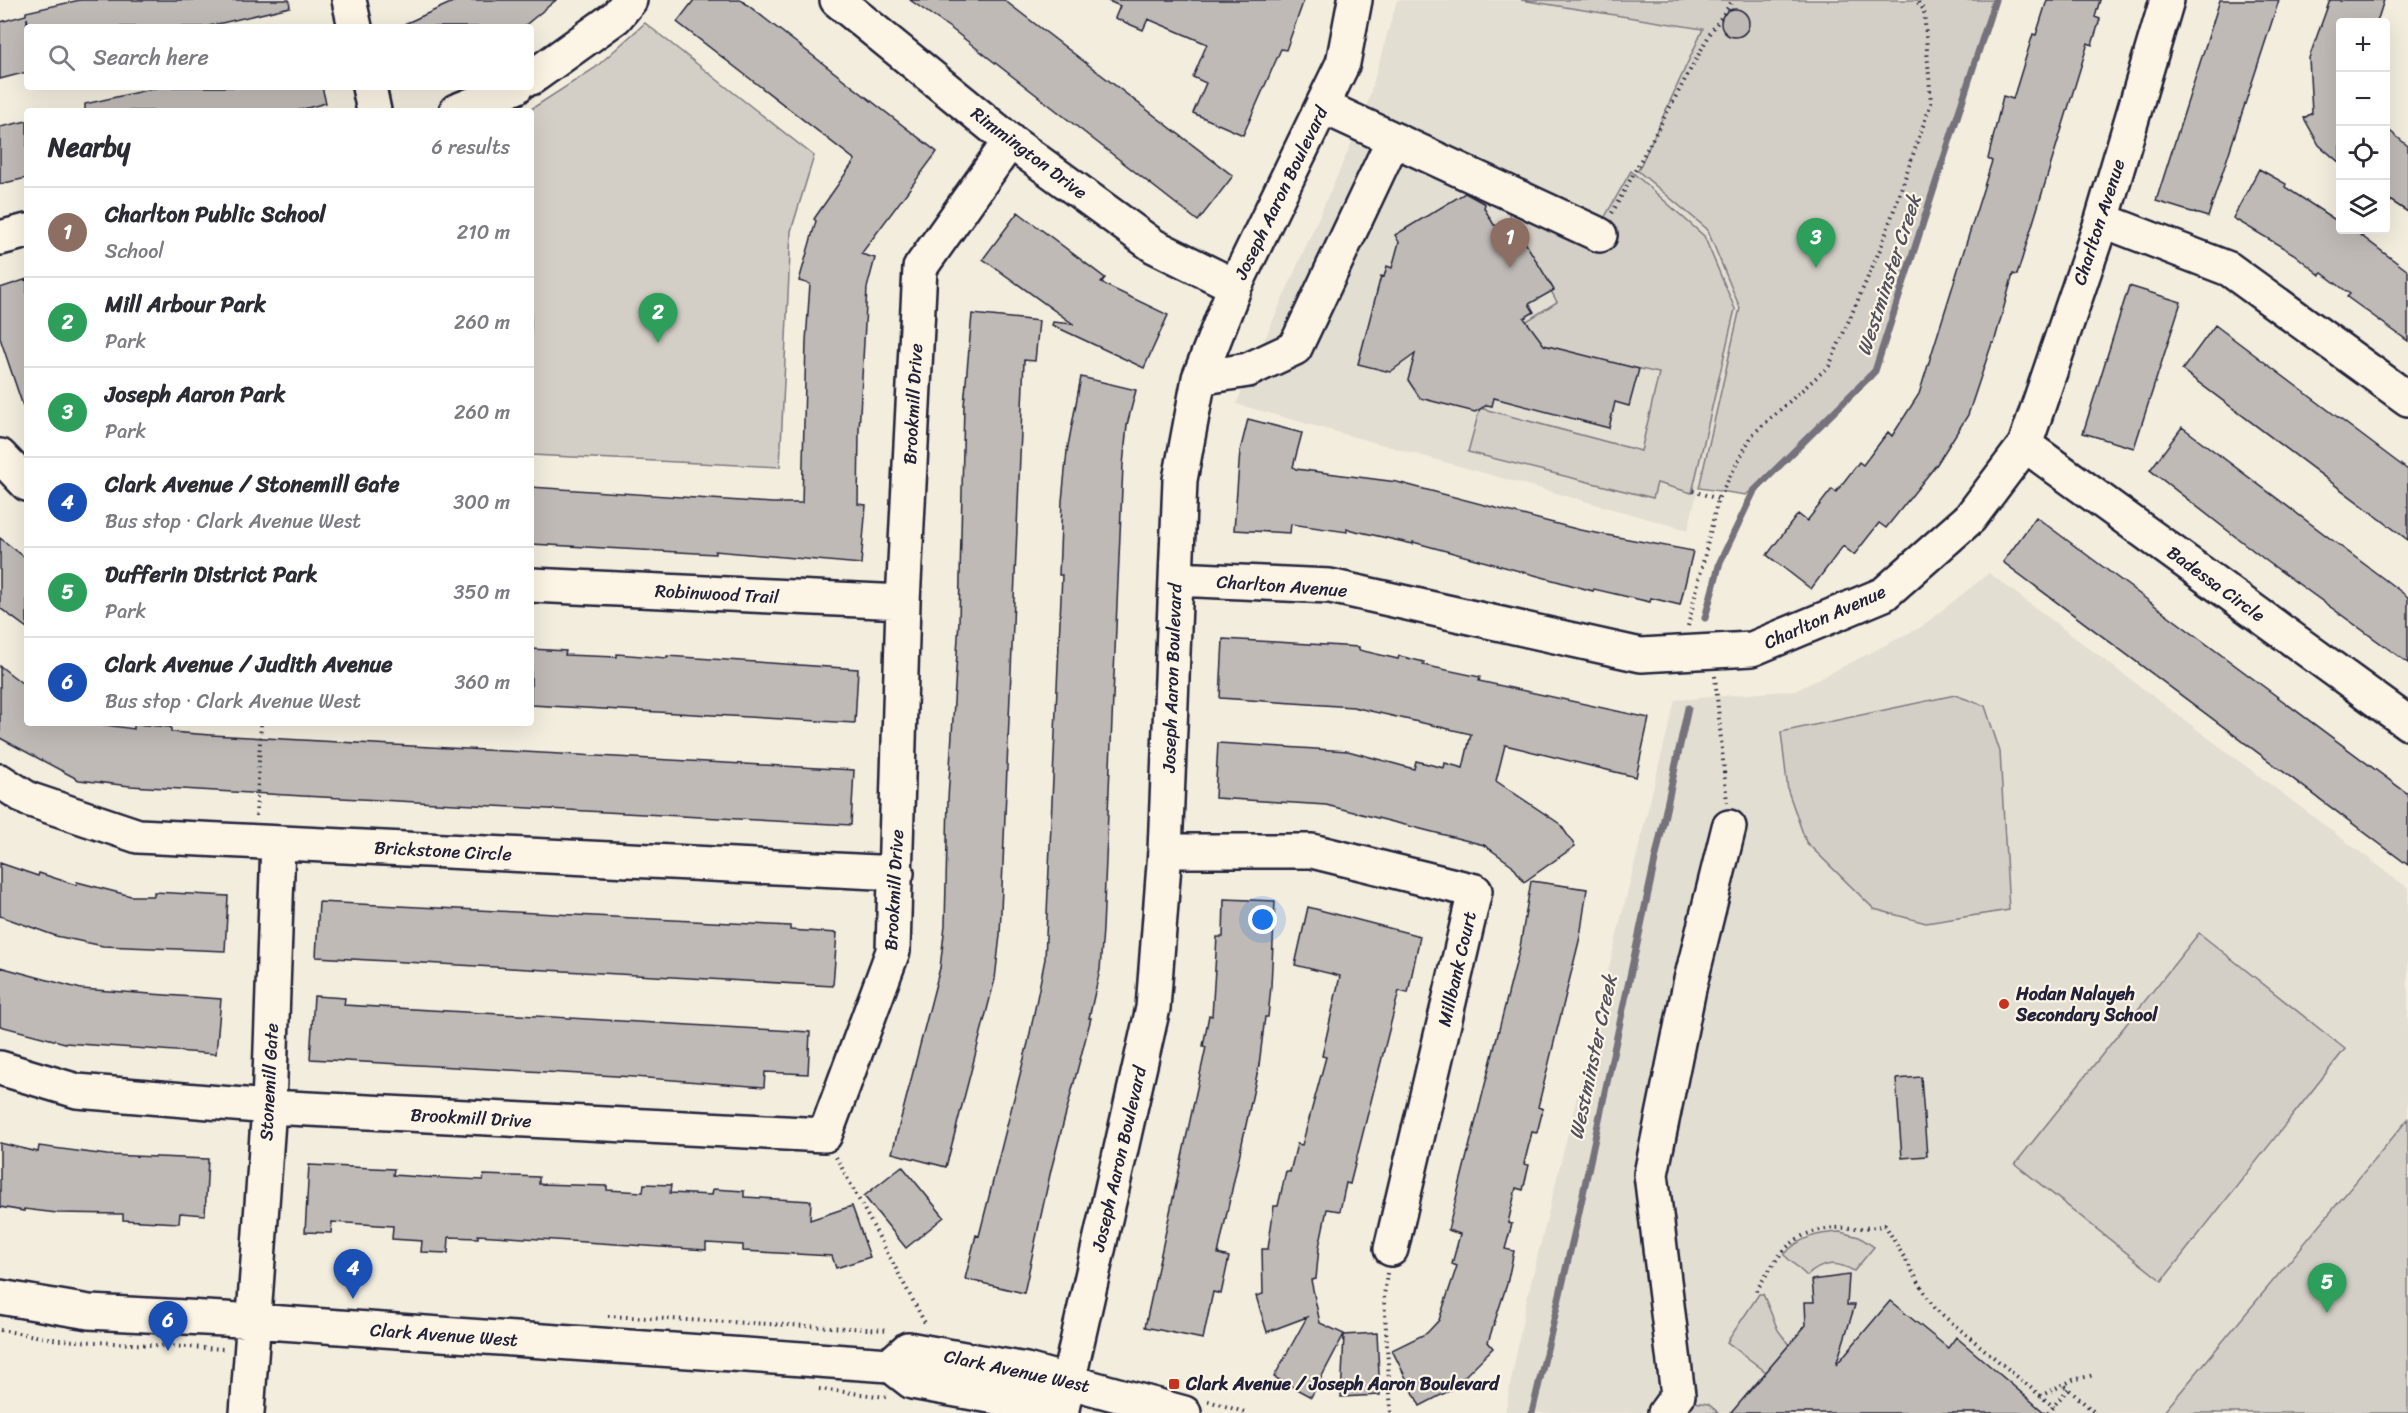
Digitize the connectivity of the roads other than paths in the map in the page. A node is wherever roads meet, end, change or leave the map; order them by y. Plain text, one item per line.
1 (349, 0) edge
2 (630, 0) edge
3 (837, 0) edge
4 (1355, 0) edge
5 (2167, 0) edge
6 (354, 24) edge
7 (534, 76) edge
8 (370, 90) edge
9 (508, 90) edge
10 (1324, 107) junction
11 (373, 108) edge
12 (464, 108) edge
13 (1393, 140) junction
14 (1011, 141) junction
15 (2102, 220) junction
16 (24, 232) edge
17 (1600, 235) road end
18 (0, 238) edge
19 (1235, 286) junction
20 (1199, 378) junction
21 (2408, 399) edge
22 (2025, 445) junction
23 (0, 456) edge
24 (24, 481) edge
25 (1176, 579) junction
26 (534, 585) edge
27 (903, 602) junction
28 (2408, 723) edge
29 (0, 781) edge
30 (1729, 827) road end
31 (266, 841) junction
32 (1165, 850) junction
33 (897, 873) junction
34 (0, 1068) edge
35 (268, 1107) junction
36 (1391, 1249) road end
37 (0, 1297) edge
38 (253, 1322) junction
39 (890, 1365) junction
40 (1068, 1380) junction
41 (247, 1413) edge
42 (1061, 1413) edge
43 (1184, 1413) edge
44 (1665, 1413) edge

1 - 6 street
2 - 7 street
3 - 14 street, Rimmington Drive
4 - 10 street, Joseph Aaron Boulevard
5 - 15 street, Charlton Avenue
8 - 11 street
9 - 12 street
10 - 13 street
10 - 19 street, Joseph Aaron Boulevard
13 - 17 street
13 - 20 street
14 - 19 street, Rimmington Drive
14 - 27 street, Brookmill Drive
15 - 21 street
15 - 22 street, Charlton Avenue
16 - 18 street
19 - 20 street, Joseph Aaron Boulevard
20 - 25 street, Joseph Aaron Boulevard
22 - 25 street, Charlton Avenue
22 - 28 street, Badessa Circle
23 - 24 street
25 - 32 street, Joseph Aaron Boulevard
26 - 27 street, Robinwood Trail
27 - 33 street, Brookmill Drive
29 - 31 street, Brickstone Circle
30 - 44 street
31 - 33 street, Brickstone Circle
31 - 35 street, Stonemill Gate
32 - 36 street, Millbank Court
32 - 40 street, Joseph Aaron Boulevard
33 - 35 street, Brookmill Drive
34 - 35 street
35 - 38 street, Stonemill Gate
37 - 38 street, Clark Avenue West
38 - 39 street, Clark Avenue West
38 - 41 street, Stonemill Gate
39 - 40 street, Clark Avenue West
39 - 42 street, Clark Avenue West
40 - 42 street, Joseph Aaron Boulevard
40 - 43 street, Clark Avenue West

